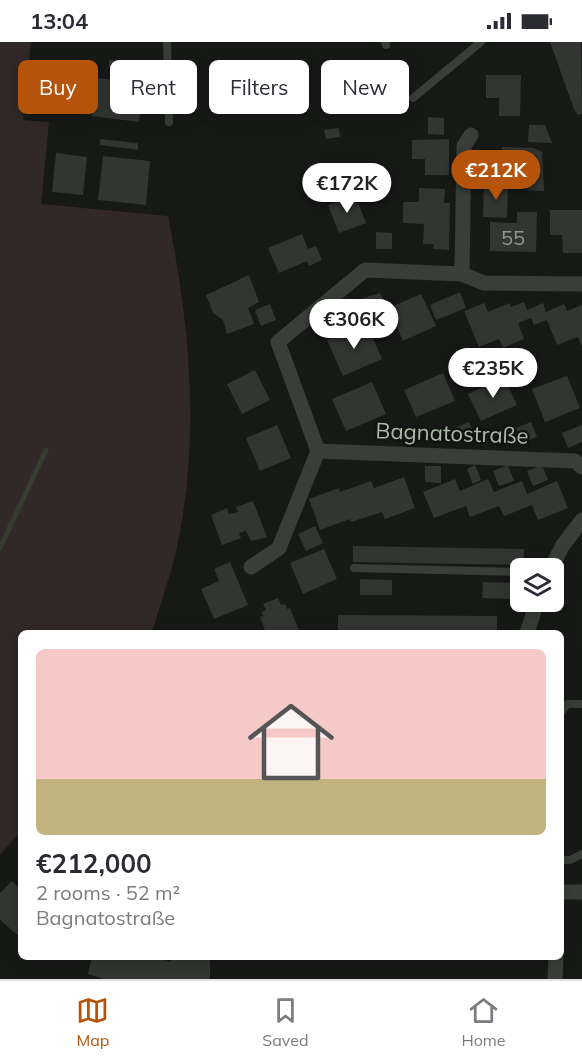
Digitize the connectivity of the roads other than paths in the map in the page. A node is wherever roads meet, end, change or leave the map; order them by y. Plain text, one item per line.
1 (167, 42) edge
2 (481, 42) edge
3 (413, 98) dead end
4 (169, 122) dead end
5 (471, 135) dead end
6 (462, 274) junction
7 (582, 284) edge
8 (318, 451) junction
9 (582, 467) edge
10 (582, 519) edge
11 (556, 558) edge
12 (251, 567) dead end
13 (354, 568) dead end
14 (510, 572) edge
15 (533, 612) edge
16 (527, 630) edge
17 (582, 704) edge
18 (564, 708) edge
19 (582, 854) edge
20 (564, 860) edge
21 (564, 892) edge
22 (582, 892) edge
23 (556, 960) edge
24 (555, 979) edge

1 - 4 lane
2 - 3 lane
5 - 6 street
6 - 7 street
6 - 8 street
8 - 9 street, Bagnatostraße
8 - 12 street
10 - 11 street
13 - 14 lane
15 - 16 street
17 - 18 lane
19 - 20 lane
21 - 22 street
23 - 24 street

